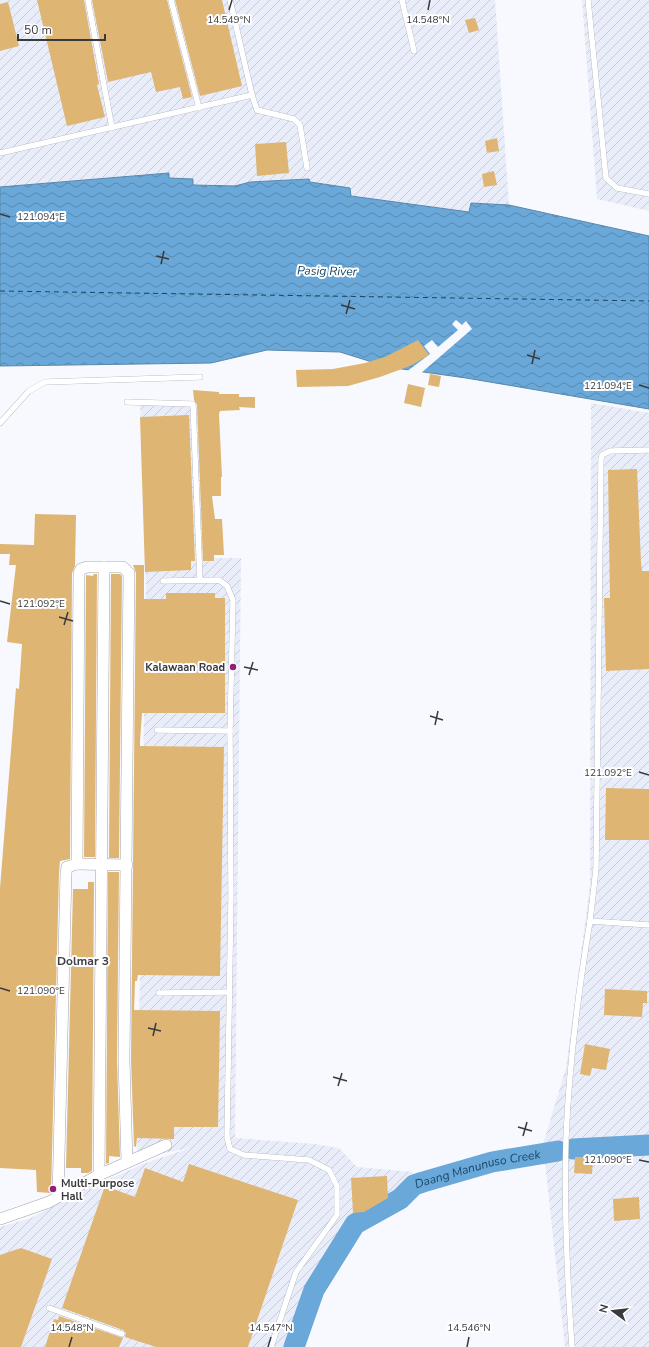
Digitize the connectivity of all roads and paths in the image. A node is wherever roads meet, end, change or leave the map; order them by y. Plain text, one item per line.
1 (88, 0) edge
2 (171, 0) edge
3 (230, 0) edge
4 (402, 0) edge
5 (588, 0) edge
6 (414, 51) dead end
7 (252, 95) junction
8 (199, 108) junction
9 (112, 128) junction
10 (0, 153) edge
11 (308, 168) dead end
12 (649, 194) edge
13 (200, 377) dead end
14 (127, 402) dead end
15 (0, 423) edge
16 (649, 450) edge
17 (104, 567) junction
18 (200, 580) junction
19 (163, 581) dead end
20 (157, 730) dead end
21 (230, 731) junction
22 (77, 864) junction
23 (127, 865) junction
24 (101, 866) junction
25 (590, 921) junction
26 (649, 925) edge
27 (229, 992) junction
28 (159, 993) dead end
29 (166, 1145) dead end
30 (127, 1162) junction
31 (99, 1175) junction
32 (58, 1196) junction
33 (0, 1219) edge
34 (49, 1308) dead end
35 (122, 1334) dead end
36 (271, 1347) edge
37 (572, 1347) edge

1 - 9 lane
2 - 8 lane
3 - 7 lane
4 - 6 lane
5 - 12 lane
7 - 8 lane
7 - 11 lane
8 - 9 lane
9 - 10 lane
13 - 15 lane
14 - 18 lane
16 - 25 lane
17 - 22 street
17 - 23 street
17 - 24 street
18 - 19 lane
18 - 21 lane
20 - 21 lane
21 - 27 lane
22 - 24 street
22 - 32 street
23 - 24 street
23 - 30 street
24 - 31 street
25 - 26 lane
25 - 37 lane
27 - 28 lane
27 - 36 lane
29 - 30 street
30 - 31 street
31 - 32 street
32 - 33 street
34 - 35 lane

